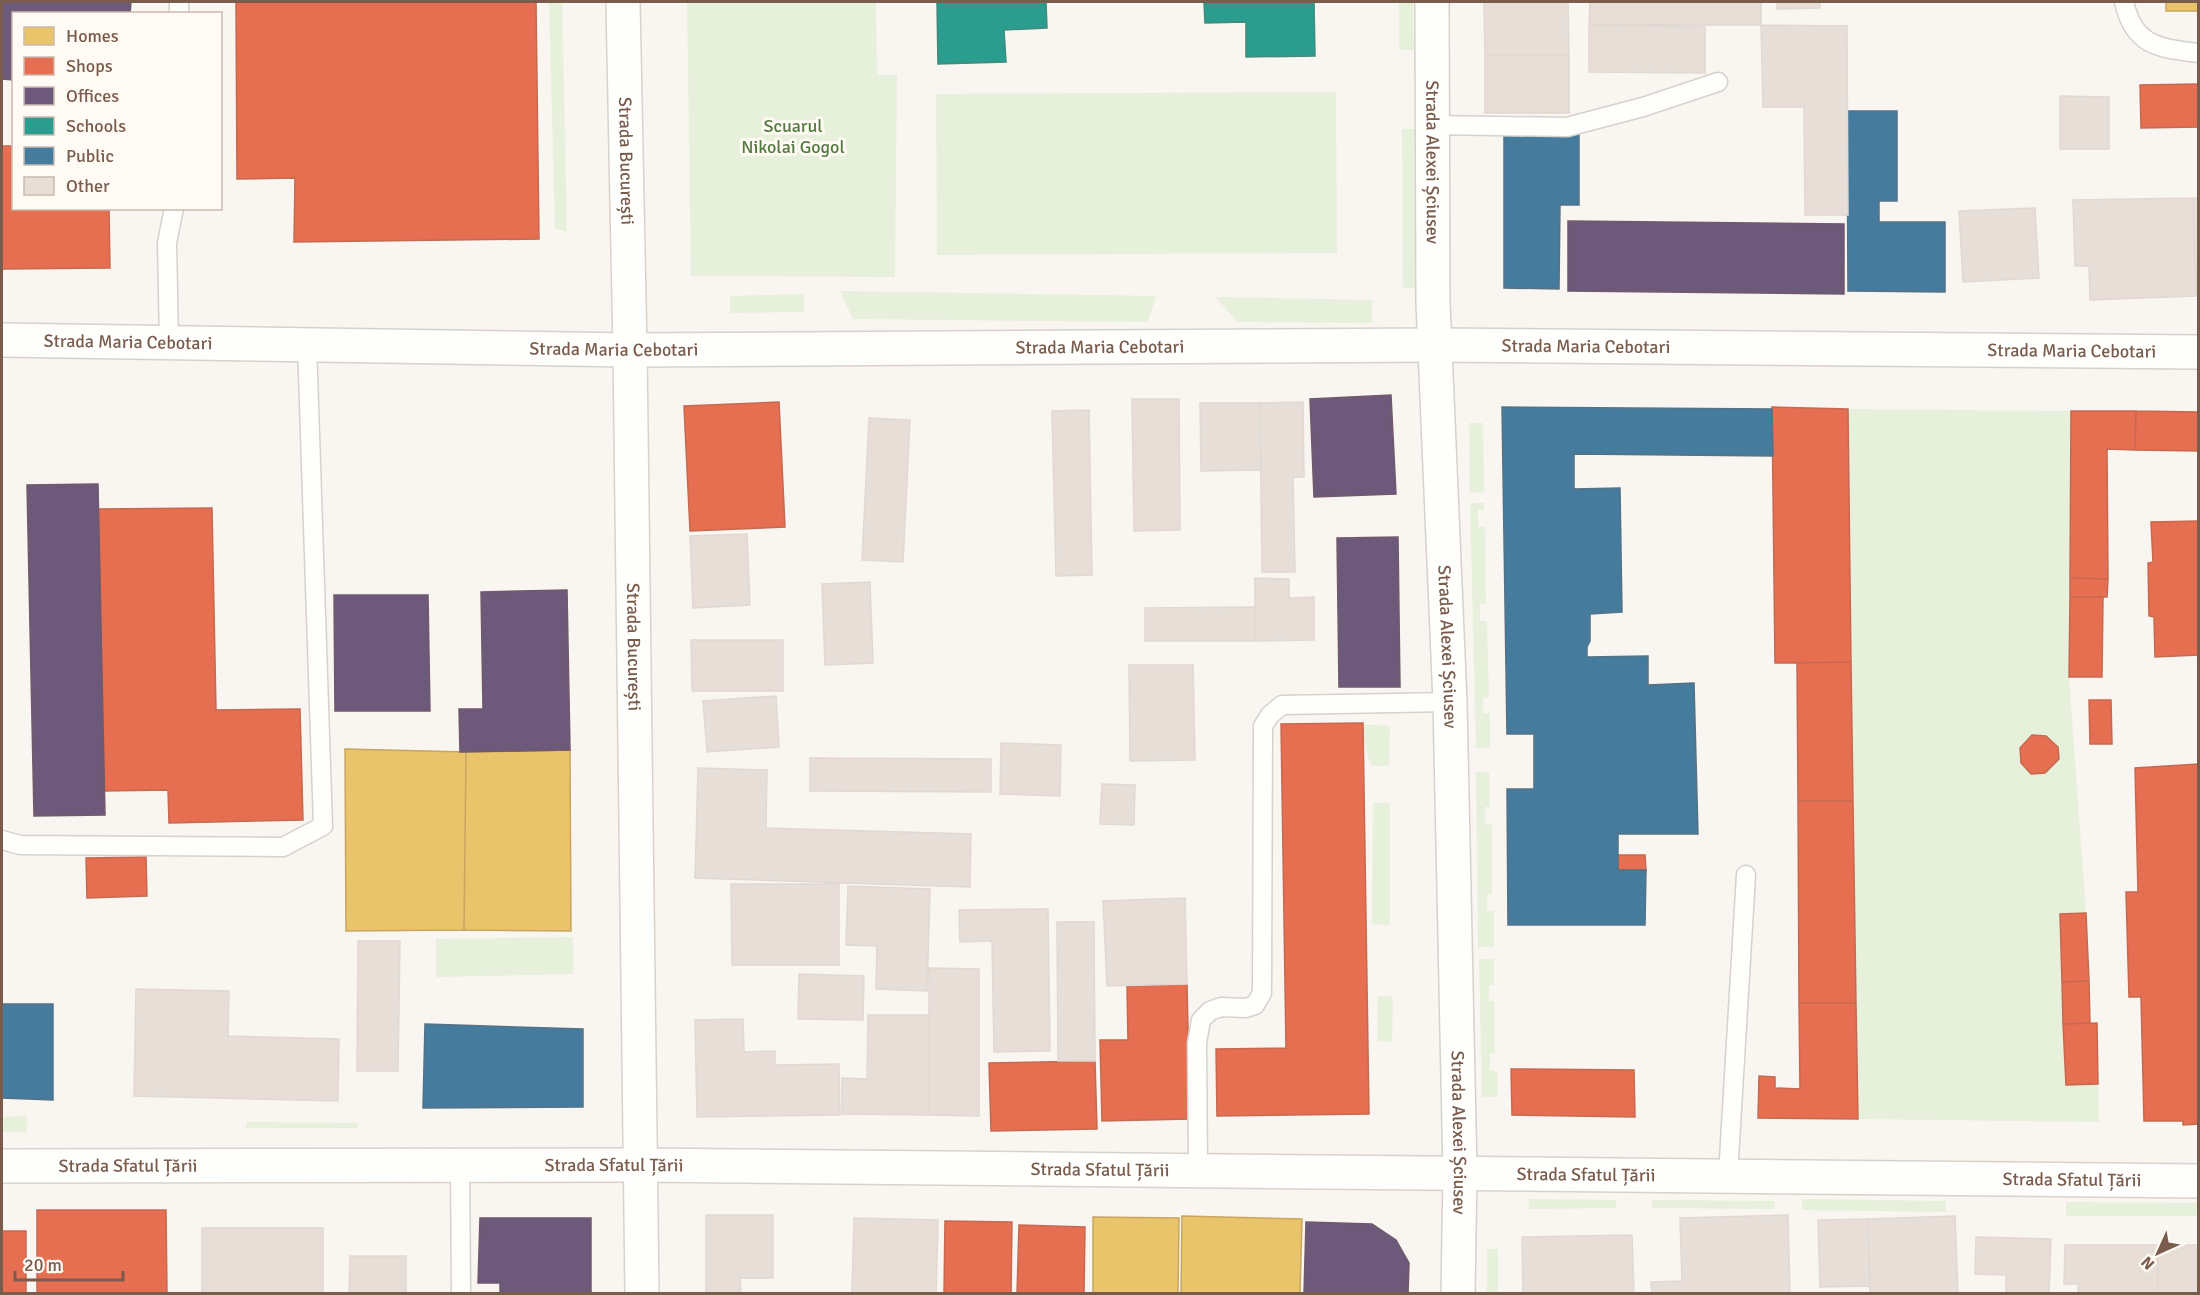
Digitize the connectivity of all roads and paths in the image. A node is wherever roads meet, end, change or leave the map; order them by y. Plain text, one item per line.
1 (623, 2) edge
2 (1432, 2) edge
3 (2124, 2) edge
4 (2199, 54) edge
5 (1718, 82) dead end
6 (1432, 125) junction
7 (174, 210) edge
8 (2, 340) edge
9 (169, 342) junction
10 (307, 344) junction
11 (1436, 345) junction
12 (630, 350) junction
13 (2199, 352) edge
14 (1450, 702) junction
15 (2, 840) edge
16 (1746, 875) dead end
17 (641, 1165) junction
18 (2, 1166) edge
19 (460, 1166) junction
20 (1198, 1170) junction
21 (1460, 1173) junction
22 (1728, 1176) junction
23 (2199, 1181) edge
24 (461, 1293) edge
25 (642, 1293) edge
26 (1458, 1293) edge

1 - 12 main road, Strada București
2 - 6 main road, Strada Alexei Șciusev
3 - 4 lane
5 - 6 lane
6 - 11 main road, Strada Alexei Șciusev
7 - 9 lane
8 - 9 main road, Strada Maria Cebotari
9 - 10 main road, Strada Maria Cebotari
10 - 12 main road, Strada Maria Cebotari
10 - 15 lane
11 - 12 main road, Strada Maria Cebotari
11 - 13 main road, Strada Maria Cebotari
11 - 14 main road, Strada Alexei Șciusev
12 - 17 main road, Strada București
14 - 20 lane
14 - 21 main road, Strada Alexei Șciusev
16 - 22 lane
17 - 19 main road, Strada Sfatul Țării
17 - 20 main road, Strada Sfatul Țării
17 - 25 main road, Strada București
18 - 19 main road, Strada Sfatul Țării
19 - 24 lane
20 - 21 main road, Strada Sfatul Țării
21 - 22 main road, Strada Sfatul Țării
21 - 26 main road, Strada Alexei Șciusev
22 - 23 main road, Strada Sfatul Țării

